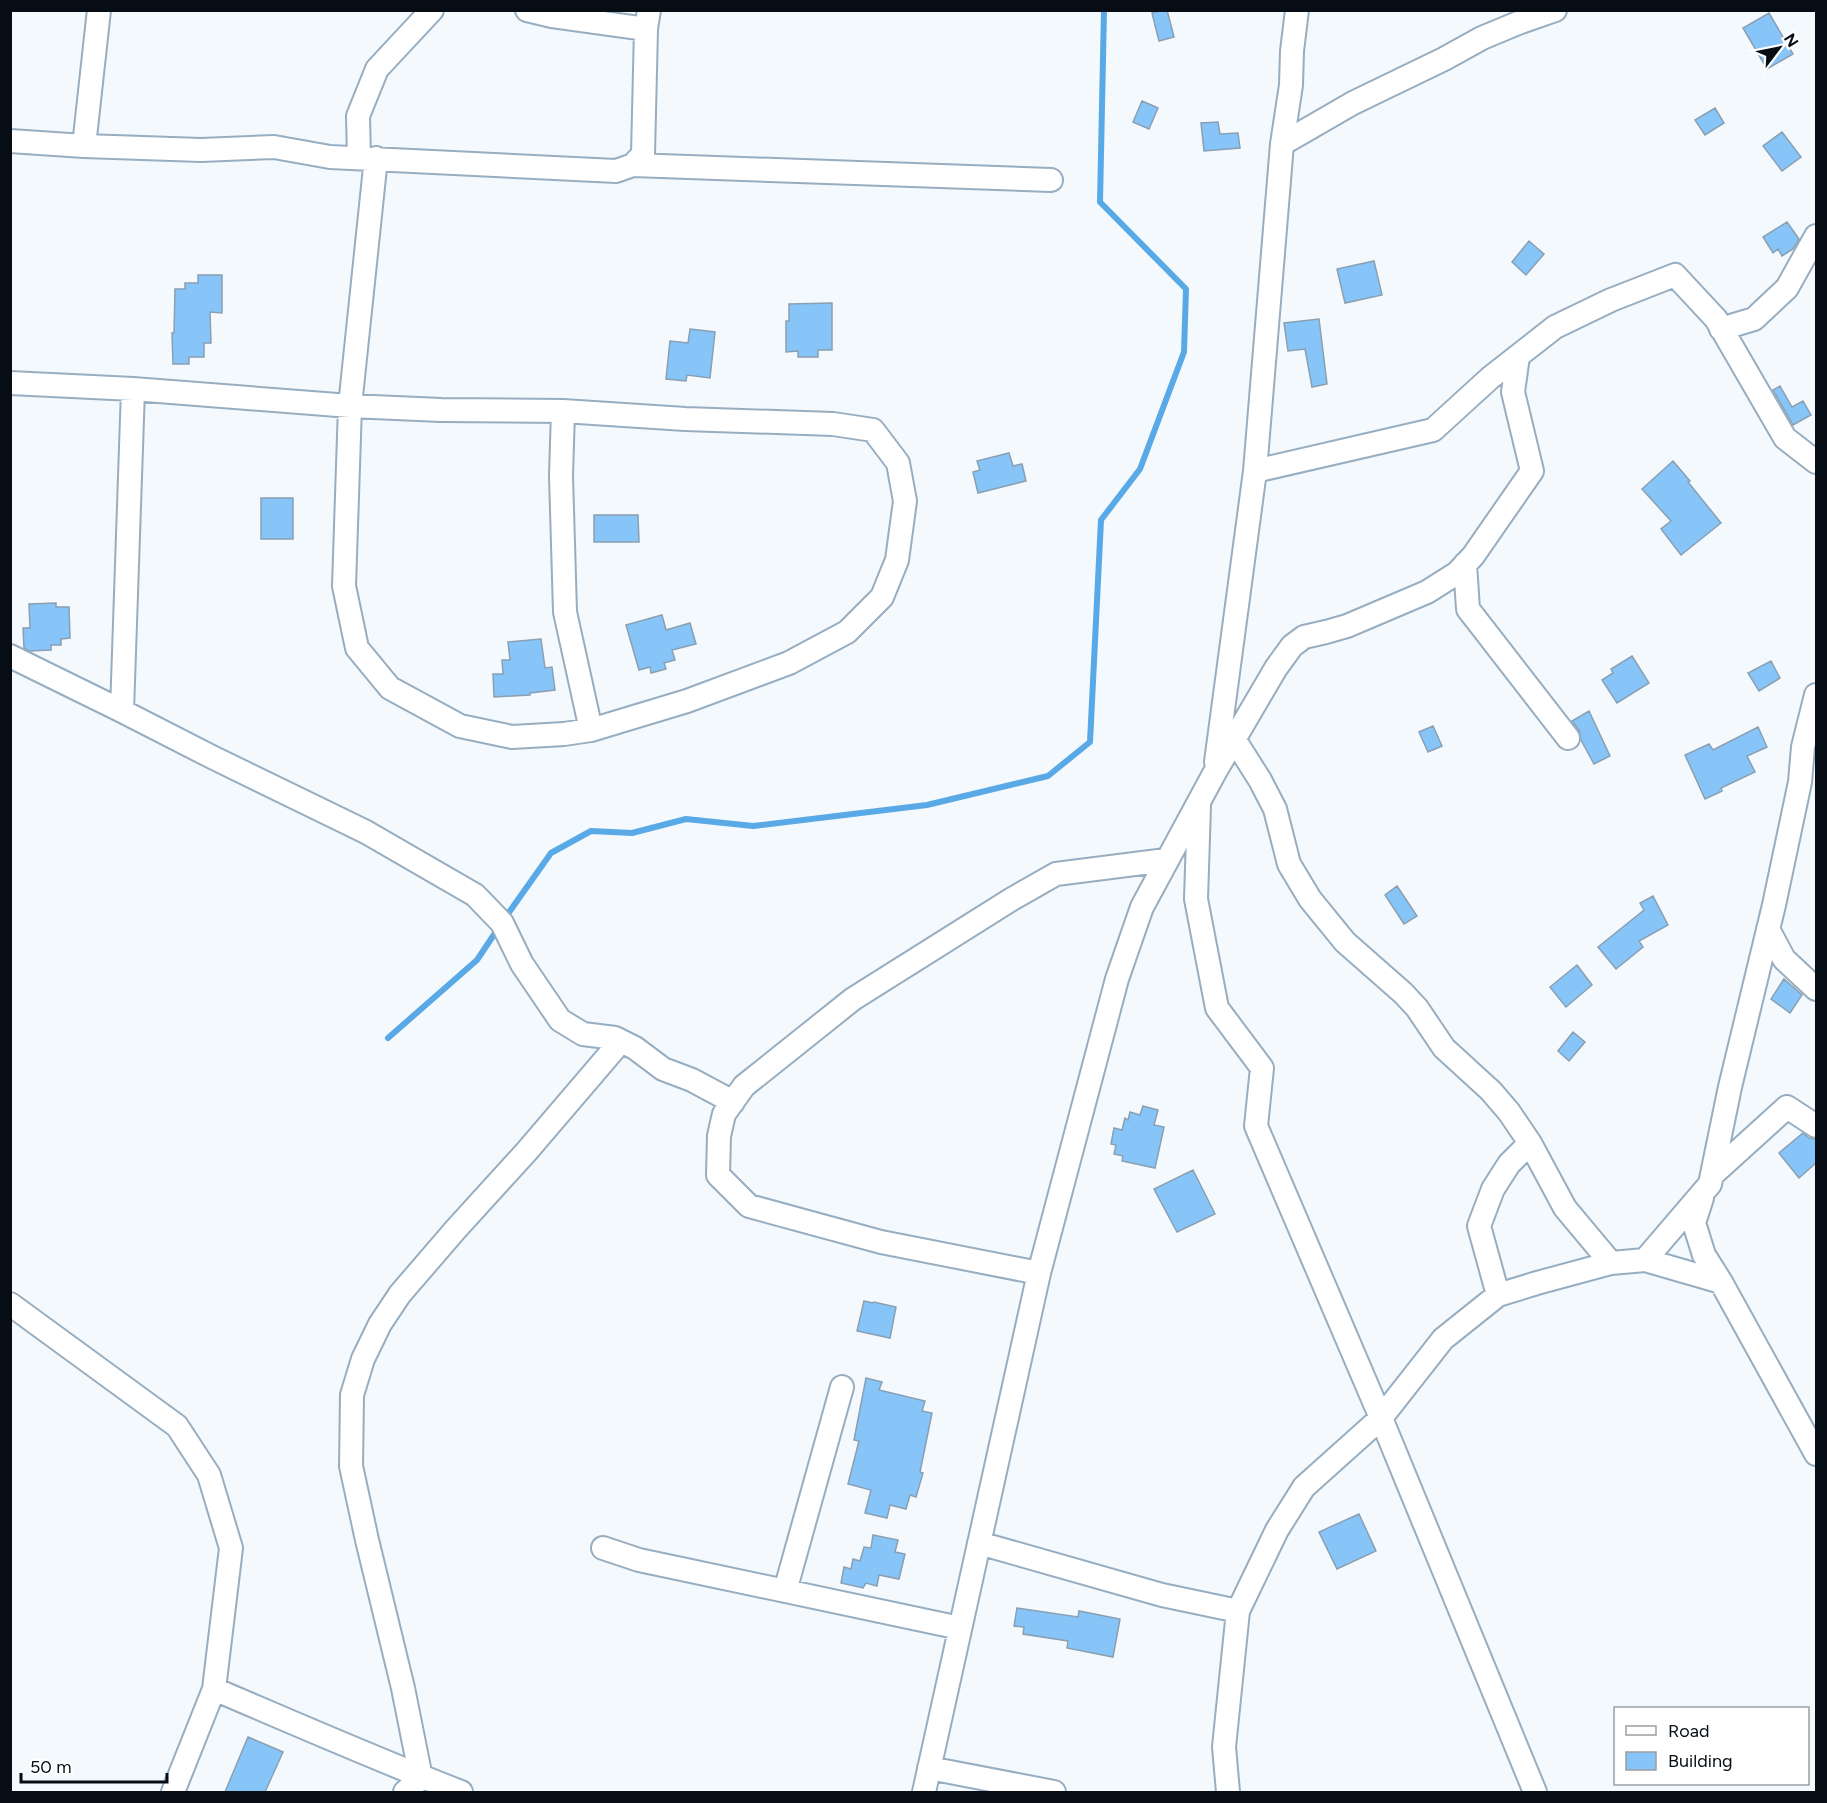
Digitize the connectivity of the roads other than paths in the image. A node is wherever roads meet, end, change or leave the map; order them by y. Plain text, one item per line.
1 (99, 10) edge
2 (432, 10) edge
3 (527, 10) edge
4 (1297, 10) edge
5 (1555, 10) edge
6 (648, 20) edge
7 (10, 141) edge
8 (1282, 144) junction
9 (84, 146) junction
10 (368, 158) junction
11 (633, 165) junction
12 (1051, 180) dead end
13 (1816, 236) edge
14 (1721, 329) junction
15 (1518, 356) junction
16 (10, 384) edge
17 (133, 389) junction
18 (350, 406) junction
19 (563, 411) junction
20 (1816, 462) edge
21 (1255, 471) junction
22 (1465, 564) junction
23 (10, 656) edge
24 (1816, 695) edge
25 (122, 711) junction
26 (591, 730) junction
27 (1568, 738) dead end
28 (1234, 739) junction
29 (1215, 772) junction
30 (1199, 801) junction
31 (1166, 861) junction
32 (1768, 930) junction
33 (1816, 989) edge
34 (621, 1041) junction
35 (733, 1102) junction
36 (1816, 1126) edge
37 (1530, 1143) junction
38 (1708, 1183) junction
39 (1645, 1260) junction
40 (1611, 1263) junction
41 (1039, 1273) junction
42 (1721, 1282) junction
43 (1498, 1295) junction
44 (10, 1304) edge
45 (842, 1387) dead end
46 (1381, 1418) junction
47 (1816, 1454) edge
48 (979, 1543) junction
49 (603, 1548) dead end
50 (785, 1591) junction
51 (1238, 1611) junction
52 (960, 1628) junction
53 (214, 1689) junction
54 (929, 1768) junction
55 (413, 1785) edge
56 (173, 1792) edge
57 (461, 1792) edge
58 (924, 1792) edge
59 (1054, 1792) edge
60 (1228, 1792) edge
61 (1535, 1792) edge

1 - 9 street
2 - 10 street
3 - 6 street
4 - 8 street
5 - 8 street
6 - 11 street
7 - 9 street
8 - 21 street
9 - 10 street
10 - 11 street
10 - 18 street
11 - 12 street
13 - 14 street
14 - 15 street
14 - 20 street
15 - 21 street
15 - 22 street
16 - 17 street
17 - 18 street
17 - 25 street
18 - 19 street
18 - 26 street
19 - 26 street
19 - 26 street
21 - 29 street
22 - 27 street
22 - 28 street
23 - 25 street
24 - 32 street
25 - 34 street
28 - 29 street
28 - 37 street
29 - 30 street
30 - 31 street
30 - 46 street
31 - 35 street
31 - 41 street
32 - 33 street
32 - 38 street
34 - 35 street
34 - 55 street
35 - 41 street
36 - 38 street
37 - 40 street
37 - 43 street
38 - 39 street
38 - 42 street
39 - 40 street
39 - 42 street
40 - 43 street
41 - 48 street
42 - 47 street
43 - 46 street
44 - 53 street
45 - 50 street
46 - 51 street
46 - 61 street
48 - 51 street
48 - 52 street
49 - 50 street
50 - 52 street
51 - 60 street
52 - 54 street
53 - 55 street
53 - 56 street
54 - 58 street
54 - 59 street
55 - 57 street

